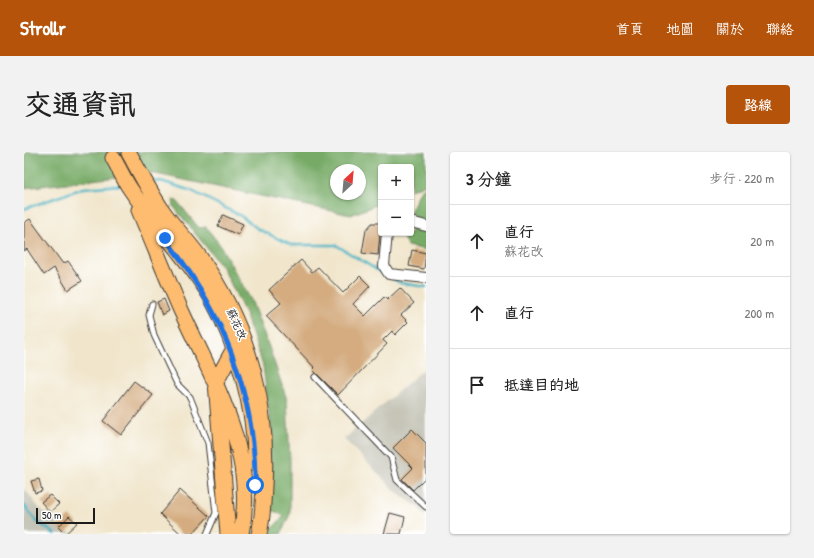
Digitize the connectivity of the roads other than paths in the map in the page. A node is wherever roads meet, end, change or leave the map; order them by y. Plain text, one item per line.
1 (129, 153) edge
2 (113, 158) dead end
3 (130, 189) junction
4 (414, 223) edge
5 (426, 226) edge
6 (387, 236) edge
7 (426, 278) edge
8 (152, 304) dead end
9 (231, 354) junction
10 (315, 377) dead end
11 (216, 382) junction
12 (255, 457) junction
13 (426, 507) edge
14 (251, 529) edge
15 (207, 534) edge
16 (228, 534) edge

1 - 14 main road, 蘇花改
2 - 3 main road, 蘇花改
3 - 9 main road
3 - 11 main road
3 - 12 main road, 蘇花改
4 - 5 street
6 - 7 street
8 - 15 lane
9 - 11 main road
9 - 12 main road
10 - 13 lane
11 - 14 main road
11 - 16 main road
12 - 14 main road, 蘇花改

